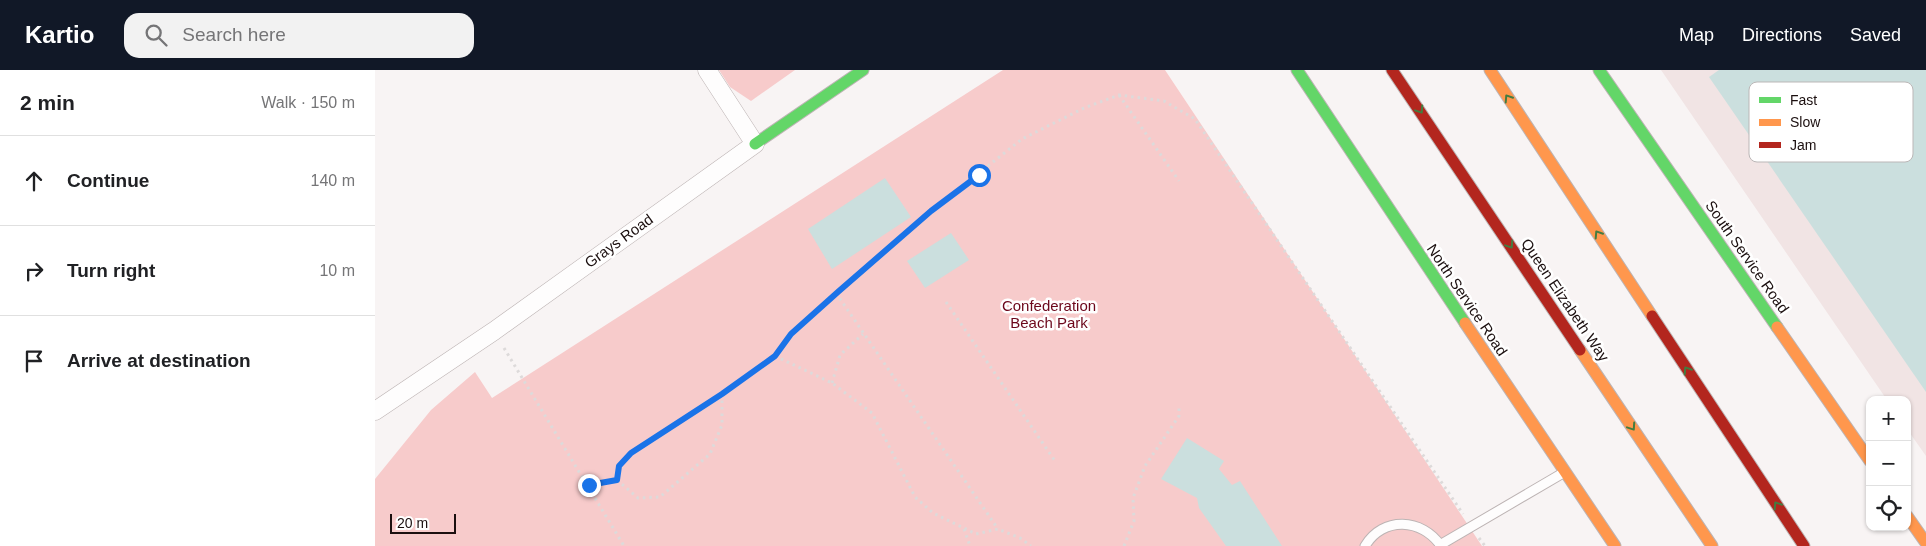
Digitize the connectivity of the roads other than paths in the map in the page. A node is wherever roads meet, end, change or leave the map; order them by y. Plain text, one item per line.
1 (707, 70) edge
2 (863, 70) edge
3 (1297, 70) edge
4 (1393, 70) edge
5 (1490, 70) edge
6 (1599, 70) edge
7 (755, 144) junction
8 (375, 411) edge
9 (1866, 456) edge
10 (1564, 473) junction
11 (1911, 522) edge
12 (1926, 543) edge
13 (1441, 545) edge
14 (1365, 546) edge
15 (1615, 546) edge
16 (1712, 546) edge
17 (1803, 546) edge

1 - 7 street
2 - 7 main road, Grays Road
3 - 10 main road, North Service Road
4 -> 16 main road, Queen Elizabeth Way
17 -> 5 main road
6 - 9 main road, South Service Road
7 - 8 street, Grays Road
10 - 13 lane
10 - 15 main road, North Service Road
11 - 12 main road
13 - 14 lane

